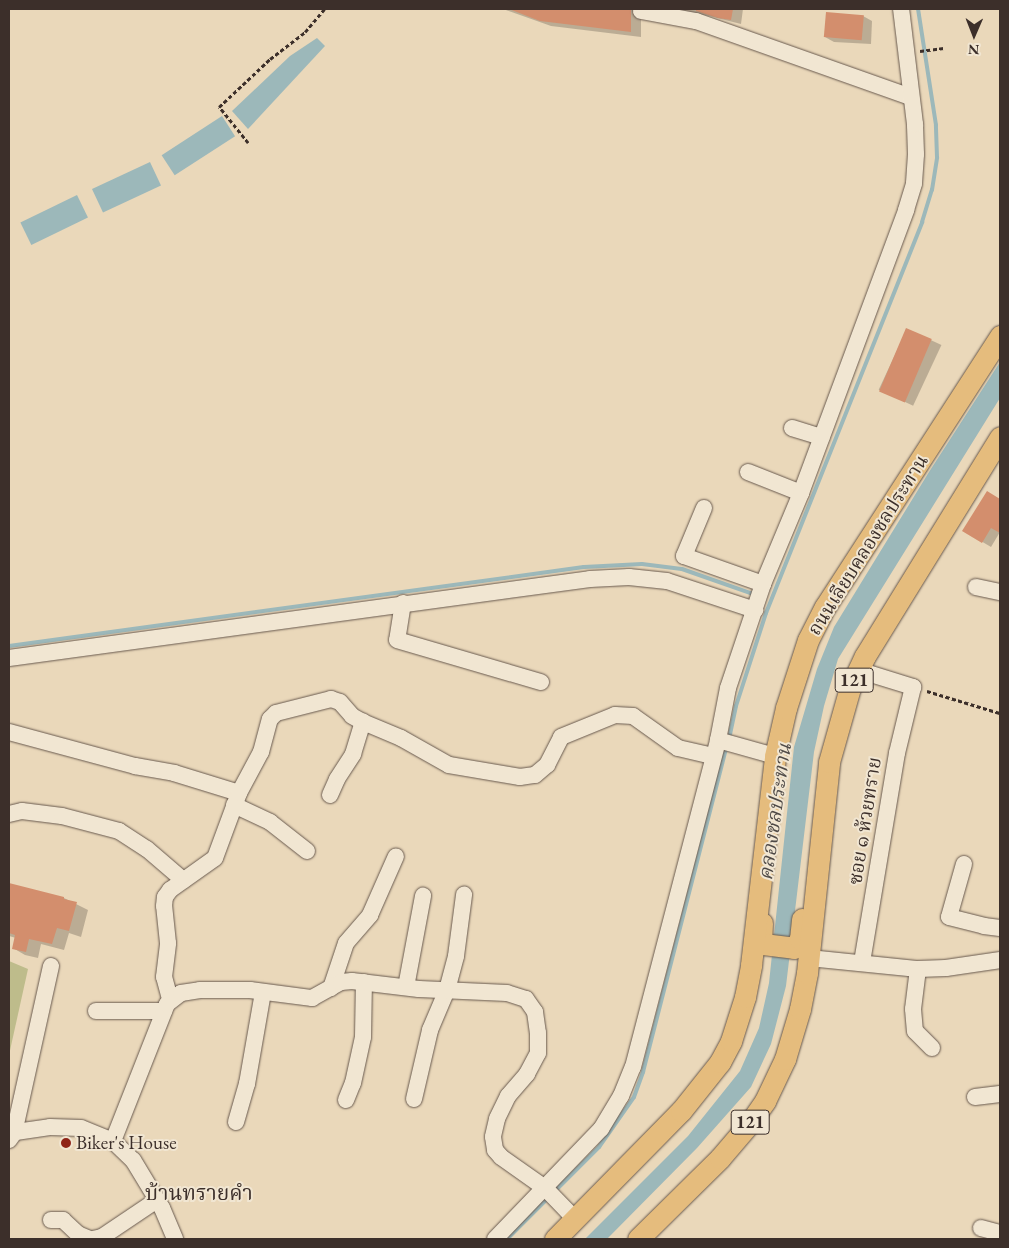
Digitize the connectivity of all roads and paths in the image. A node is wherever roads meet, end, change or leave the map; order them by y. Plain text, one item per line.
1 (324, 9) edge
2 (901, 9) edge
3 (641, 11) dead end
4 (946, 48) dead end
5 (930, 50) dead end
6 (911, 97) junction
7 (248, 143) dead end
8 (1000, 336) edge
9 (792, 428) dead end
10 (822, 437) junction
11 (999, 441) edge
12 (748, 472) dead end
13 (801, 493) junction
14 (704, 508) dead end
15 (976, 587) dead end
16 (762, 588) junction
17 (1000, 592) edge
18 (404, 603) junction
19 (755, 610) junction
20 (9, 658) edge
21 (858, 670) junction
22 (541, 682) dead end
23 (913, 687) junction
24 (1000, 713) edge
25 (363, 722) junction
26 (9, 732) edge
27 (721, 741) junction
28 (712, 756) junction
29 (775, 756) junction
30 (330, 795) dead end
31 (237, 799) junction
32 (9, 814) edge
33 (769, 826) junction
34 (307, 851) dead end
35 (396, 856) dead end
36 (964, 864) dead end
37 (183, 880) junction
38 (464, 895) dead end
39 (423, 896) dead end
40 (1000, 928) edge
41 (764, 951) junction
42 (799, 955) junction
43 (1000, 960) edge
44 (862, 963) junction
45 (51, 966) dead end
46 (918, 969) junction
47 (364, 982) junction
48 (406, 987) junction
49 (331, 988) junction
50 (447, 990) junction
51 (263, 992) junction
52 (167, 1005) junction
53 (96, 1011) dead end
54 (731, 1042) junction
55 (932, 1048) dead end
56 (1000, 1094) edge
57 (975, 1097) dead end
58 (414, 1099) dead end
59 (346, 1100) dead end
60 (236, 1122) dead end
61 (10, 1135) edge
62 (113, 1142) junction
63 (548, 1190) junction
64 (157, 1200) junction
65 (568, 1211) junction
66 (51, 1220) dead end
67 (981, 1228) dead end
68 (1000, 1233) edge
69 (91, 1239) edge
70 (175, 1239) edge
71 (495, 1239) edge
72 (555, 1239) edge
73 (638, 1239) edge

1 - 7 path
2 - 6 street
3 - 6 street
4 - 5 path
6 - 10 street
8 - 29 main road, ถนนเลียบคลองชลประทาน
9 - 10 street
10 - 13 street
11 - 21 main road, 121
12 - 13 street
13 - 16 street
14 - 16 street
15 - 17 street
16 - 19 street
18 - 19 street
18 - 20 street
18 - 22 street
19 - 27 street
21 - 23 street
21 - 42 main road, 121
23 - 24 path
23 - 44 street, ซอย ๑ ห้วยทราย
25 - 28 street
25 - 30 street
25 - 31 street
26 - 31 street
27 - 28 street
27 - 29 street
28 - 63 street
29 - 33 main road, ถนนเลียบคลองชลประทาน
31 - 34 street
31 - 37 street
32 - 37 street
33 - 41 main road
33 - 54 main road, ถนนเลียบคลองชลประทาน
35 - 49 street
36 - 40 street
37 - 52 street
38 - 50 street
39 - 48 street
41 - 42 main road
41 - 54 main road
42 - 44 street
42 - 73 main road, 121
43 - 46 street
44 - 46 street
45 - 61 street
46 - 55 street
47 - 48 street
47 - 49 street
47 - 59 street
48 - 50 street
49 - 51 street
50 - 58 street
50 - 63 street
51 - 52 street
51 - 60 street
52 - 53 street
52 - 62 street
54 - 65 main road, ถนนเลียบคลองชลประทาน
56 - 57 street
61 - 62 street
62 - 64 street
63 - 65 street
63 - 71 street
64 - 69 street
64 - 70 street
65 - 72 main road, ถนนเลียบคลองชลประทาน
66 - 69 street
67 - 68 street

